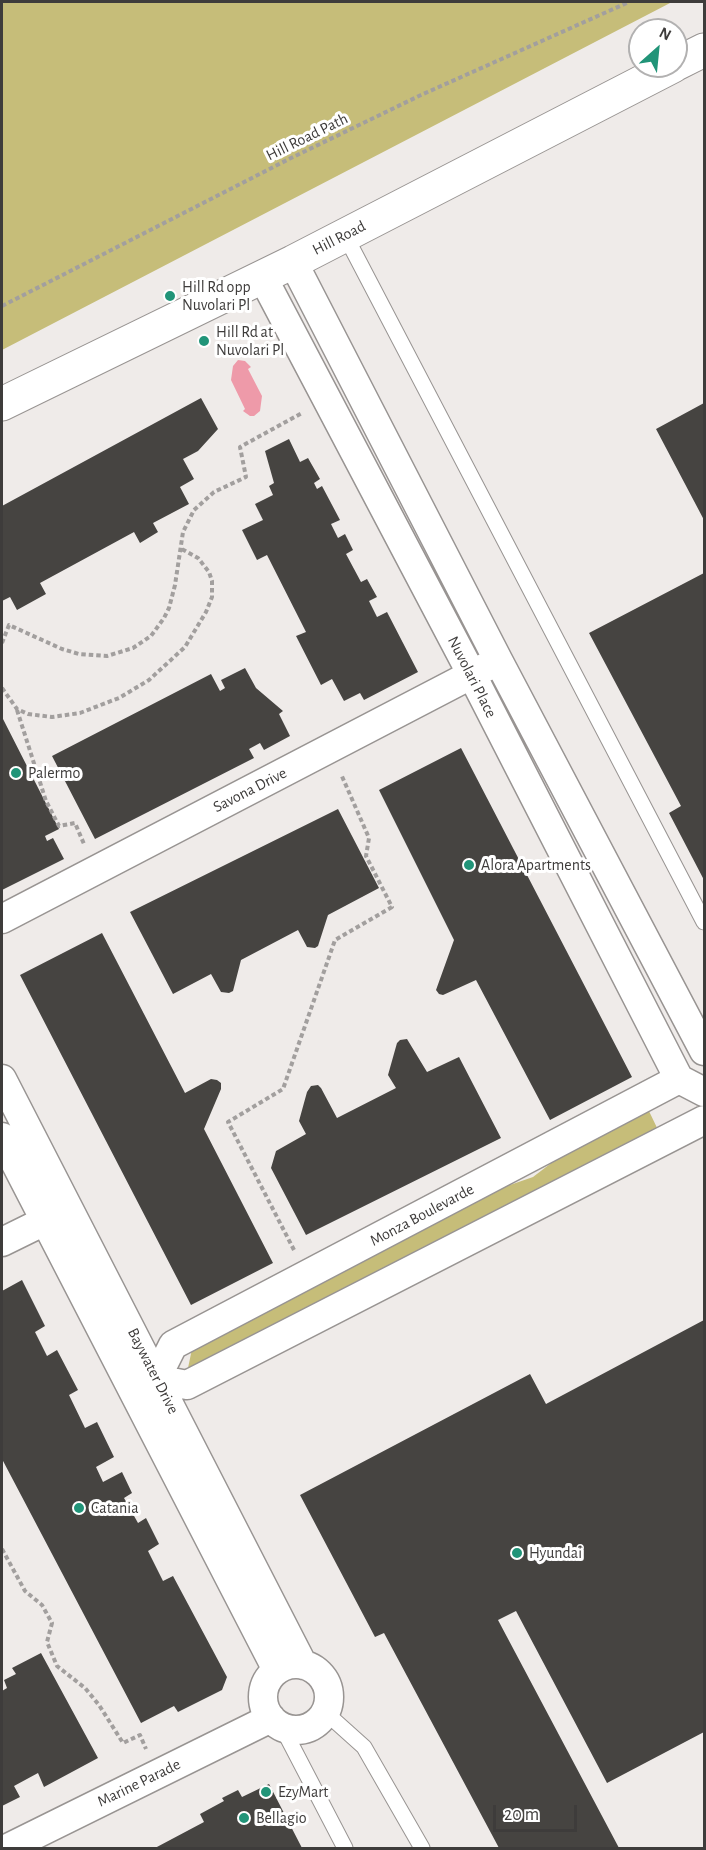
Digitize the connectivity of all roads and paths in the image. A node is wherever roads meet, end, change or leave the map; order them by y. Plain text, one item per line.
1 (609, 2) edge
2 (629, 2) edge
3 (614, 8) junction
4 (705, 50) edge
5 (688, 58) edge
6 (649, 78) edge
7 (345, 235) junction
8 (293, 262) junction
9 (262, 276) junction
10 (2, 306) edge
11 (327, 399) junction
12 (2, 404) edge
13 (180, 548) junction
14 (2, 643) edge
15 (498, 660) junction
16 (472, 675) junction
17 (2, 688) edge
18 (17, 709) junction
19 (331, 748) junction
20 (94, 871) junction
21 (2, 919) edge
22 (705, 922) edge
23 (705, 1051) edge
24 (2, 1079) edge
25 (679, 1079) junction
26 (705, 1092) edge
27 (705, 1120) edge
28 (2, 1137) edge
29 (57, 1215) junction
30 (2, 1242) edge
31 (307, 1275) junction
32 (145, 1385) junction
33 (2, 1549) edge
34 (290, 1667) junction
35 (325, 1712) junction
36 (276, 1721) junction
37 (118, 1734) dead end
38 (8, 1848) edge
39 (345, 1848) edge
40 (422, 1848) edge

1 - 3 path
2 - 3 path, Hill Road Path
3 - 10 path, Hill Road Path
4 - 5 street, Hill Road
6 - 7 street, Hill Road
7 - 8 street, Hill Road
7 - 22 lane
8 - 9 street, Hill Road
8 - 15 street, Nuvolari Place
9 - 11 street, Nuvolari Place
9 - 12 street, Hill Road
11 - 13 path
11 - 16 street, Nuvolari Place
13 - 14 path
13 - 18 path
15 - 16 street, Savona Drive
15 - 23 street, Nuvolari Place
16 - 19 street, Savona Drive
16 - 25 street, Nuvolari Place
17 - 18 path
18 - 20 path
19 - 20 street, Savona Drive
19 - 31 path
20 - 21 street, Savona Drive
24 - 29 street, Baywater Drive
25 - 26 street
25 - 31 street, Monza Boulevarde
27 - 32 street
28 - 29 street, Baywater Drive
29 - 30 street
29 - 32 street, Baywater Drive
31 - 32 street, Monza Boulevarde
32 - 34 street, Baywater Drive
33 - 37 path
34 - 35 street
34 - 36 street
35 - 36 street
35 - 40 lane
36 - 38 street, Marine Parade
36 - 39 lane

